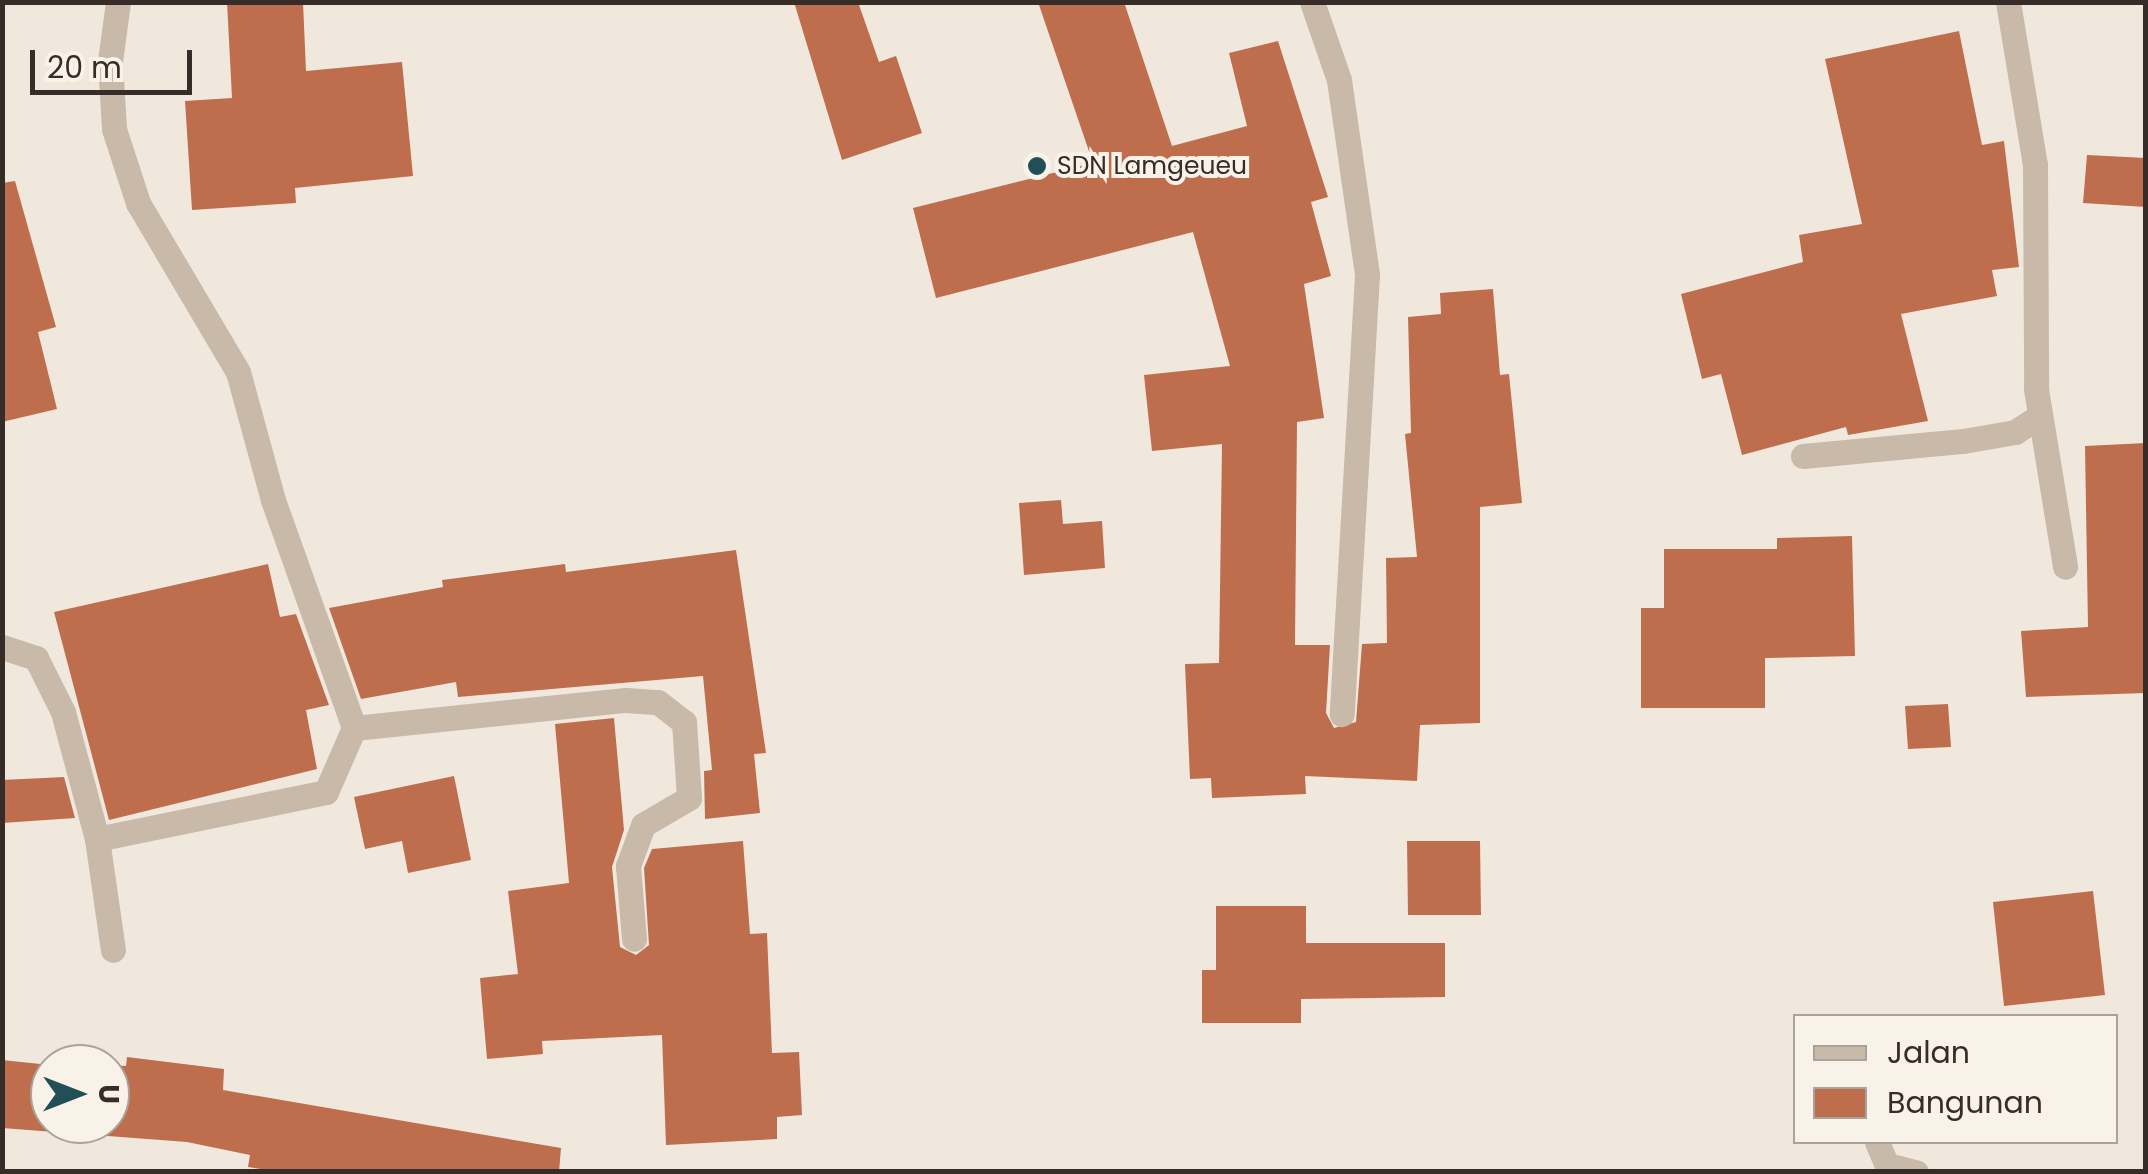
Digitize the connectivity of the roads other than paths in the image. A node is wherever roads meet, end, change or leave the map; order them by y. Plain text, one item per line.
1 (118, 2) edge
2 (1312, 2) edge
3 (2008, 2) edge
4 (2040, 416) junction
5 (1804, 456) dead end
6 (2065, 566) dead end
7 (2, 648) edge
8 (1342, 714) dead end
9 (354, 728) junction
10 (97, 839) junction
11 (634, 939) dead end
12 (114, 950) dead end
13 (1879, 1144) edge
14 (1916, 1172) edge

1 - 9 street
2 - 8 street
3 - 4 street
4 - 5 street
4 - 6 street
7 - 10 street
9 - 10 street
9 - 11 street
10 - 12 street
13 - 14 street

